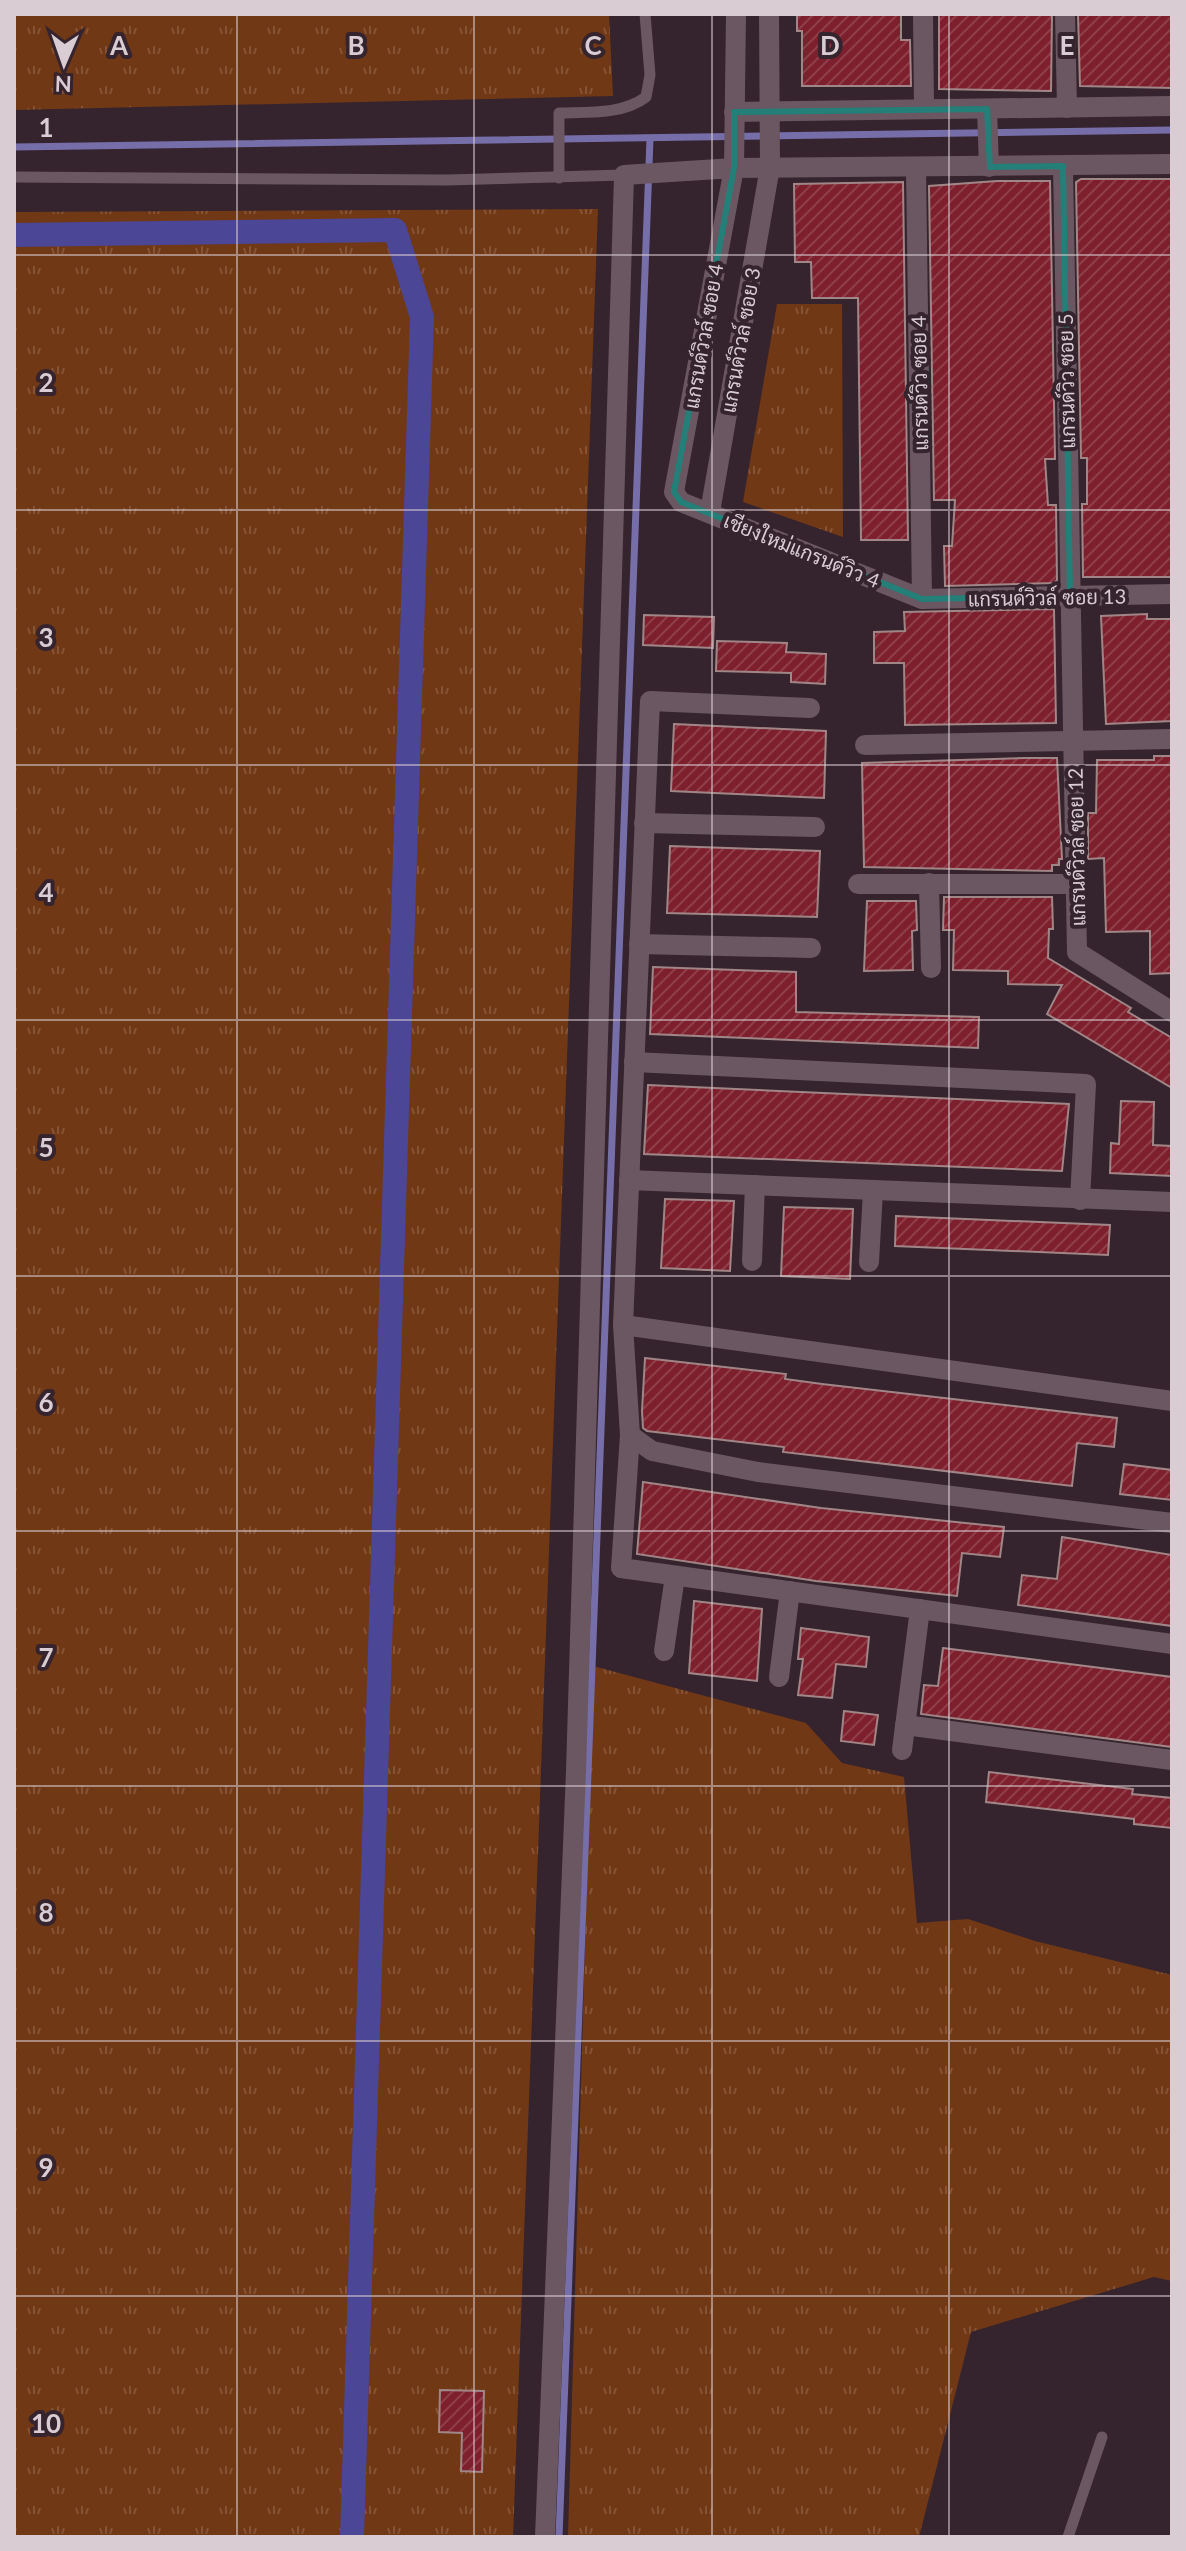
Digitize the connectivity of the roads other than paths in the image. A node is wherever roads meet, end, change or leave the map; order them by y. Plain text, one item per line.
1 (645, 14) edge
2 (736, 14) edge
3 (769, 14) edge
4 (923, 14) edge
5 (1065, 14) edge
6 (1172, 106) edge
7 (1067, 108) junction
8 (924, 109) junction
9 (768, 116) junction
10 (734, 117) junction
11 (987, 118) junction
12 (989, 160) junction
13 (770, 162) junction
14 (734, 163) junction
15 (1172, 164) edge
16 (1063, 166) junction
17 (916, 168) junction
18 (627, 175) junction
19 (14, 177) edge
20 (559, 178) junction
21 (681, 502) joint
22 (710, 512) junction
23 (1172, 594) edge
24 (1070, 596) junction
25 (922, 599) junction
26 (810, 708) dead end
27 (1172, 739) edge
28 (1074, 741) junction
29 (865, 745) dead end
30 (644, 823) junction
31 (815, 827) dead end
32 (929, 883) junction
33 (858, 884) dead end
34 (1076, 884) junction
35 (639, 944) junction
36 (811, 948) dead end
37 (931, 968) dead end
38 (1172, 1012) edge
39 (634, 1062) junction
40 (629, 1180) junction
41 (755, 1185) junction
42 (873, 1191) junction
43 (1080, 1200) junction
44 (1172, 1202) edge
45 (752, 1261) dead end
46 (869, 1262) dead end
47 (623, 1325) junction
48 (1172, 1401) edge
49 (630, 1435) junction
50 (1172, 1523) edge
51 (675, 1576) junction
52 (790, 1591) junction
53 (920, 1609) junction
54 (1172, 1644) edge
55 (664, 1651) dead end
56 (779, 1677) dead end
57 (905, 1725) junction
58 (902, 1750) dead end
59 (1172, 1760) edge
60 (1102, 2437) dead end
61 (545, 2537) edge
62 (1068, 2537) edge

1 - 20 lane
2 - 10 street, แกรนด์วิวล์ ซอย 4
3 - 9 street, แกรนด์วิวล์ ซอย 3
4 - 8 street
5 - 7 street
6 - 7 street
7 - 11 street
8 - 9 street
8 - 11 street
9 - 10 street
9 - 13 street, แกรนด์วิวล์ ซอย 3
10 - 14 street, แกรนด์วิวล์ ซอย 4
11 - 12 street
12 - 16 street
12 - 17 street
13 - 14 street
13 - 17 street
13 - 22 street, แกรนด์วิวล์ ซอย 3
14 - 18 street
14 - 21 street, แกรนด์วิวล์ ซอย 4
15 - 16 street
16 - 24 street, แกรนด์วิว ซอย 5
17 - 25 street, แกรนด์วิว ซอย 4
18 - 20 lane
18 - 61 street
19 - 20 lane
21 - 22 street, เชียงใหม่แกรนด์วิว 4
22 - 25 street, เชียงใหม่แกรนด์วิว 4
23 - 24 street, แกรนด์วิวล์ ซอย 13
24 - 25 street, แกรนด์วิวล์ ซอย 13
24 - 28 street, แกรนด์วิว ซอย 5
26 - 30 street
27 - 28 street
28 - 29 street
28 - 34 street, แกรนด์วิวล์ ซอย 12
30 - 31 street
30 - 35 street
32 - 33 street
32 - 34 street
32 - 37 street
34 - 38 street, แกรนด์วิวล์ ซอย 12
35 - 36 street
35 - 39 street
39 - 40 street
39 - 43 street
40 - 41 street
40 - 47 street
41 - 42 street
41 - 45 street
42 - 43 street
42 - 46 street
43 - 44 street
47 - 48 street
47 - 49 street
49 - 50 street
49 - 51 street
51 - 52 street
51 - 55 street
52 - 53 street
52 - 56 street
53 - 54 street
53 - 57 street
57 - 58 street
57 - 59 street
60 - 62 lane

